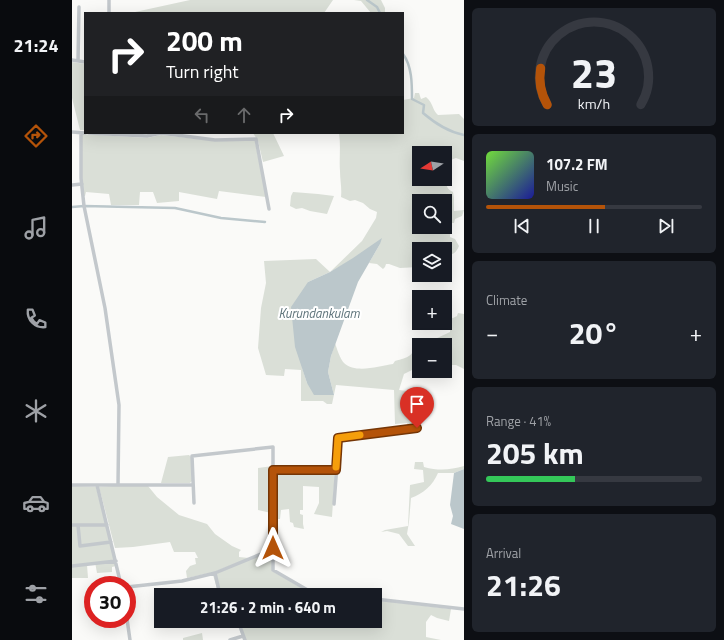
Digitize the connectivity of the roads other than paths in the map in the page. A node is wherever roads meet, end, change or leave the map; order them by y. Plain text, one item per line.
1 (108, 0) edge
2 (79, 7) dead end
3 (109, 12) edge
4 (72, 60) edge
5 (78, 61) junction
6 (84, 62) edge
7 (72, 132) edge
8 (83, 133) edge
9 (108, 134) edge
10 (156, 134) edge
11 (169, 134) edge
12 (82, 184) junction
13 (72, 185) edge
14 (269, 208) dead end
15 (416, 393) dead end
16 (273, 470) junction
17 (336, 470) junction
18 (72, 485) edge
19 (118, 485) junction
20 (193, 485) junction
21 (97, 486) junction
22 (194, 503) dead end
23 (334, 504) dead end
24 (72, 525) edge
25 (78, 525) junction
26 (107, 525) junction
27 (111, 542) junction
28 (273, 548) junction
29 (116, 561) junction
30 (72, 566) edge
31 (215, 573) junction
32 (119, 576) edge
33 (136, 586) edge
34 (218, 588) edge
35 (304, 588) edge
36 (382, 600) edge
37 (464, 609) edge
38 (128, 628) edge
39 (240, 628) edge
40 (244, 638) edge
41 (130, 640) edge
42 (230, 640) edge

1 - 3 street
2 - 5 street
4 - 5 street
5 - 6 street
7 - 8 street
8 - 12 street
9 - 10 street
11 - 14 street
12 - 13 street
12 - 19 street
15 - 17 street
16 - 17 street
16 - 20 street
16 - 28 street
17 - 23 street
18 - 21 street
19 - 20 street
19 - 21 street
20 - 22 street
21 - 26 street
24 - 25 street
25 - 26 street
25 - 27 street
26 - 27 street
27 - 29 street
28 - 31 street
28 - 35 street
29 - 30 street
29 - 32 street
31 - 33 street
31 - 34 street
36 - 37 street
38 - 41 street
39 - 40 street
40 - 42 street

